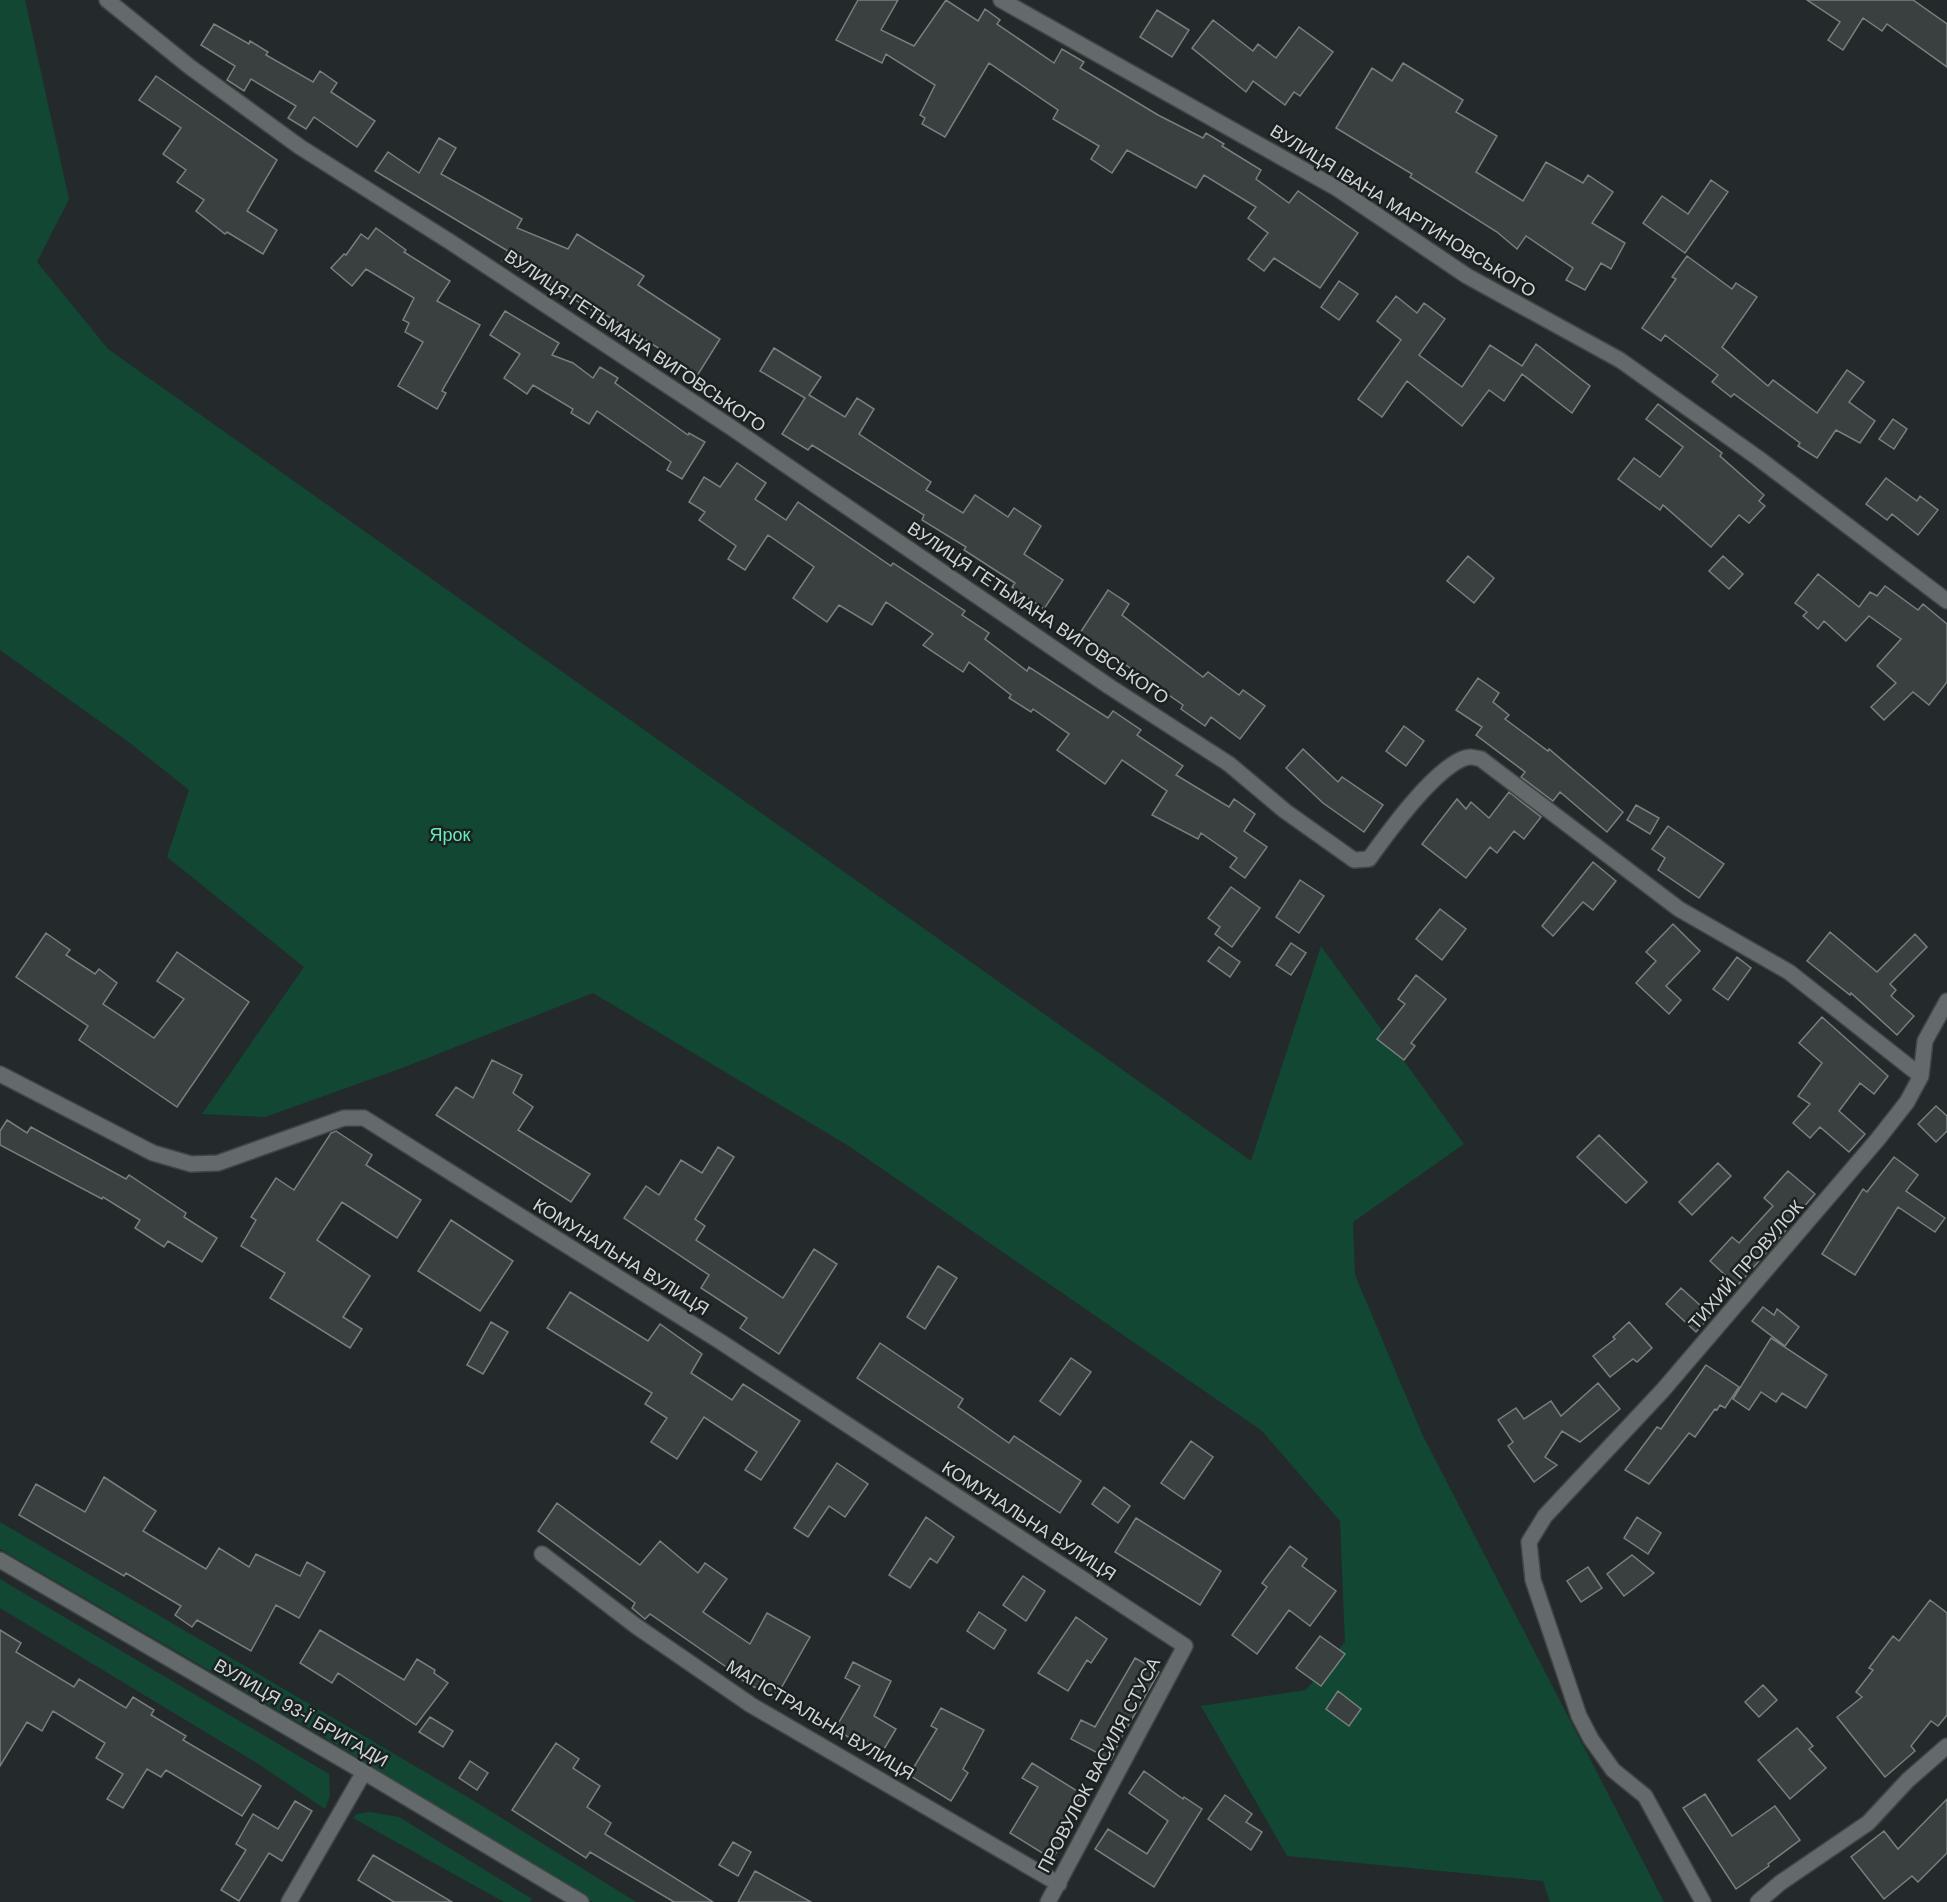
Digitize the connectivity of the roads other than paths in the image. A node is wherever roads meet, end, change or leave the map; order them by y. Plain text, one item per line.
1 (107, 0) edge
2 (1001, 0) edge
3 (1947, 601) edge
4 (1947, 1001) edge
5 (0, 1074) edge
6 (1921, 1076) junction
7 (542, 1554) dead end
8 (0, 1560) edge
9 (1185, 1646) joint
10 (1947, 1746) edge
11 (364, 1772) junction
12 (1059, 1884) junction
13 (289, 1902) edge
14 (581, 1902) edge
15 (1048, 1902) edge
16 (1703, 1902) edge
17 (1758, 1902) edge

1 - 6 street, ВУЛИЦЯ ГЕТЬМАНА ВИГОВСЬКОГО
2 - 3 street, ВУЛИЦЯ ІВАНА МАРТИНОВСЬКОГО
4 - 6 street, ТИХИЙ ПРОВУЛОК
5 - 9 street, КОМУНАЛЬНА ВУЛИЦЯ
6 - 16 street, ТИХИЙ ПРОВУЛОК
7 - 12 street, МАГІСТРАЛЬНА ВУЛИЦЯ
8 - 11 street, ВУЛИЦЯ 93-Ї БРИГАДИ
9 - 12 street, ПРОВУЛОК ВАСИЛЯ СТУСА
10 - 17 street
11 - 13 street
11 - 14 street, ВУЛИЦЯ 93-Ї БРИГАДИ
12 - 15 street, ПРОВУЛОК ВАСИЛЯ СТУСА

